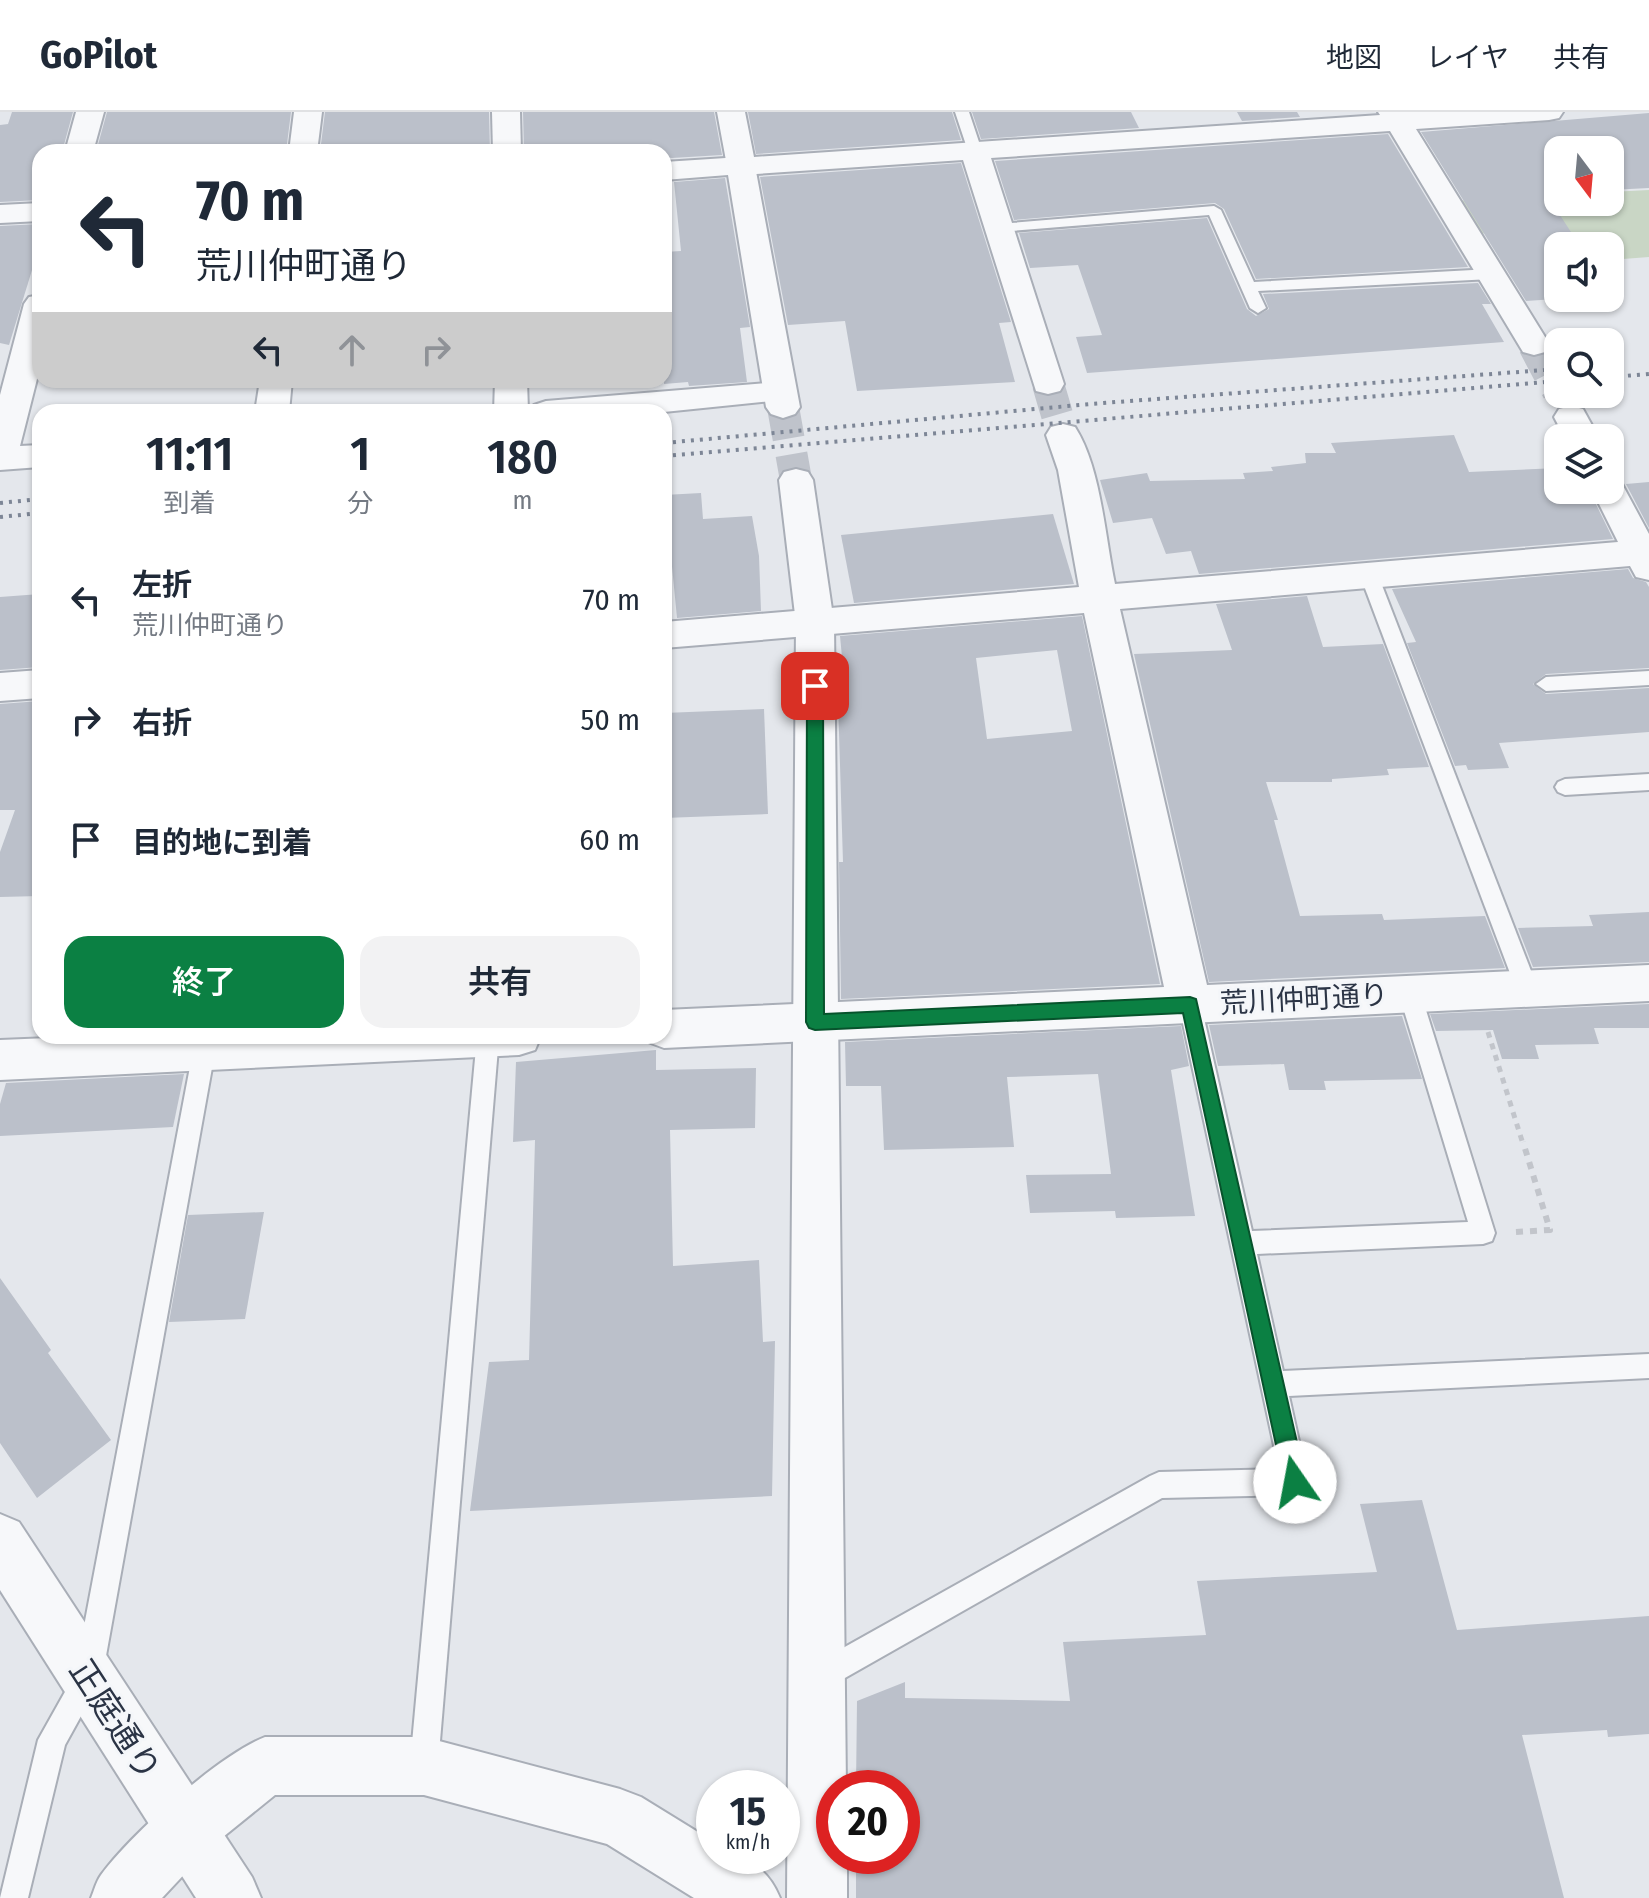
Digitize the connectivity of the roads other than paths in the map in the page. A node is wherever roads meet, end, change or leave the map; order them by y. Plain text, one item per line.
1 (90, 112) edge
2 (308, 112) edge
3 (506, 112) edge
4 (731, 112) edge
5 (962, 112) edge
6 (1549, 112) edge
7 (1395, 117) edge
8 (81, 144) edge
9 (304, 144) edge
10 (507, 144) edge
11 (975, 151) junction
12 (741, 166) junction
13 (672, 170) edge
14 (32, 212) edge
15 (0, 214) edge
16 (999, 228) junction
17 (1491, 274) junction
18 (1250, 287) junction
19 (1258, 308) dead end
20 (32, 335) edge
21 (1534, 345) tunnel mouth
22 (1048, 384) tunnel mouth
23 (672, 406) edge
24 (1063, 435) tunnel mouth
25 (32, 457) edge
26 (0, 459) edge
27 (796, 480) tunnel mouth
28 (1617, 504) edge
29 (1646, 558) edge
30 (1369, 575) junction
31 (1099, 597) junction
32 (815, 623) junction
33 (672, 634) edge
34 (1649, 678) edge
35 (1546, 684) dead end
36 (32, 685) edge
37 (0, 687) edge
38 (1649, 782) edge
39 (1565, 787) dead end
40 (1649, 983) edge
41 (1527, 989) junction
42 (1410, 994) junction
43 (1190, 1005) junction
44 (815, 1022) junction
45 (672, 1029) edge
46 (354, 1044) edge
47 (503, 1044) edge
48 (138, 1045) edge
49 (204, 1051) junction
50 (0, 1060) edge
51 (1243, 1243) junction
52 (1649, 1366) edge
53 (1274, 1384) junction
54 (0, 1541) edge
55 (88, 1678) junction
56 (818, 1678) junction
57 (424, 1766) junction
58 (186, 1829) junction
59 (13, 1898) edge
60 (121, 1898) edge
61 (231, 1898) edge
62 (750, 1898) edge
63 (817, 1898) edge

1 - 8 street
2 - 9 street
3 - 10 street
4 - 12 street
5 - 11 lane
6 - 7 street
7 - 11 street
7 - 17 street
11 - 12 street
11 - 16 street
12 - 13 street
12 - 23 street
14 - 15 street
16 - 18 lane
16 - 22 street
17 - 18 lane
17 - 21 street
18 - 19 lane
20 - 26 street
24 - 31 street
25 - 26 street
27 - 32 street
28 - 29 street
29 - 30 street
30 - 31 street
30 - 41 lane
31 - 32 street
31 - 43 street
32 - 33 street
32 - 44 street
34 - 35 lane
36 - 37 street
38 - 39 lane
40 - 41 street, 荒川仲町通り
41 - 42 street, 荒川仲町通り
42 - 43 street, 荒川仲町通り
42 - 51 lane
43 - 44 street, 荒川仲町通り
43 - 51 lane
44 - 45 street, 荒川仲町通り
44 - 56 street
46 - 49 street
47 - 57 lane
48 - 49 street
48 - 50 street
49 - 55 lane
51 - 53 lane
52 - 53 lane
53 - 56 lane
54 - 55 street, 正庭通り
55 - 58 street, 正庭通り
55 - 59 lane
56 - 63 street
57 - 58 street
57 - 62 street
58 - 60 street
58 - 61 street, 正庭通り

